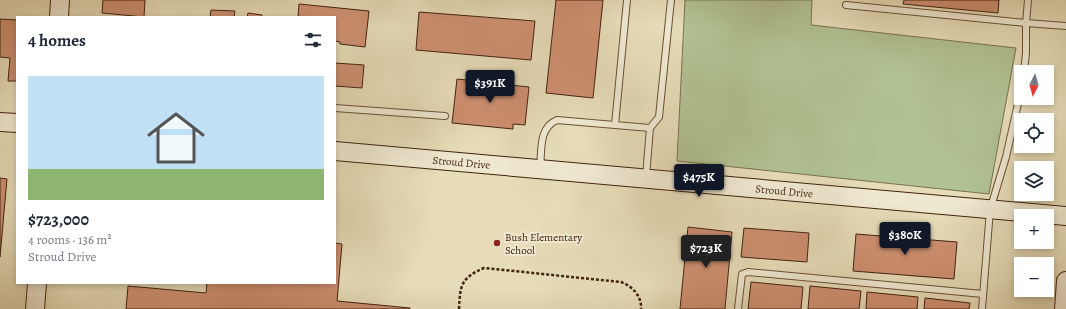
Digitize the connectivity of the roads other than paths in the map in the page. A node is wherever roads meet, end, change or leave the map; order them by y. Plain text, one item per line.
1 (60, 0) edge
2 (627, 0) edge
3 (671, 0) edge
4 (1028, 0) edge
5 (846, 5) dead end
6 (59, 16) edge
7 (1026, 23) junction
8 (1066, 26) edge
9 (1025, 65) edge
10 (1018, 105) edge
11 (336, 108) edge
12 (445, 116) dead end
13 (0, 122) edge
14 (16, 123) edge
15 (615, 125) junction
16 (650, 128) junction
17 (336, 151) edge
18 (540, 169) junction
19 (646, 179) junction
20 (990, 210) junction
21 (1066, 216) edge
22 (1066, 281) edge
23 (37, 284) edge
24 (983, 294) junction
25 (35, 309) edge
26 (738, 309) edge
27 (982, 309) edge
28 (1064, 309) edge

1 - 6 street
2 - 15 lane
3 - 16 lane
4 - 7 lane
5 - 7 lane
7 - 8 lane
7 - 9 lane
10 - 20 lane
11 - 12 lane
13 - 14 street
15 - 16 lane
15 - 18 lane
16 - 19 lane
17 - 18 street, Stroud Drive
18 - 19 street, Stroud Drive
19 - 20 street, Stroud Drive
20 - 21 street, Stroud Drive
20 - 24 lane
22 - 28 street
23 - 25 street
24 - 26 lane
24 - 27 lane

